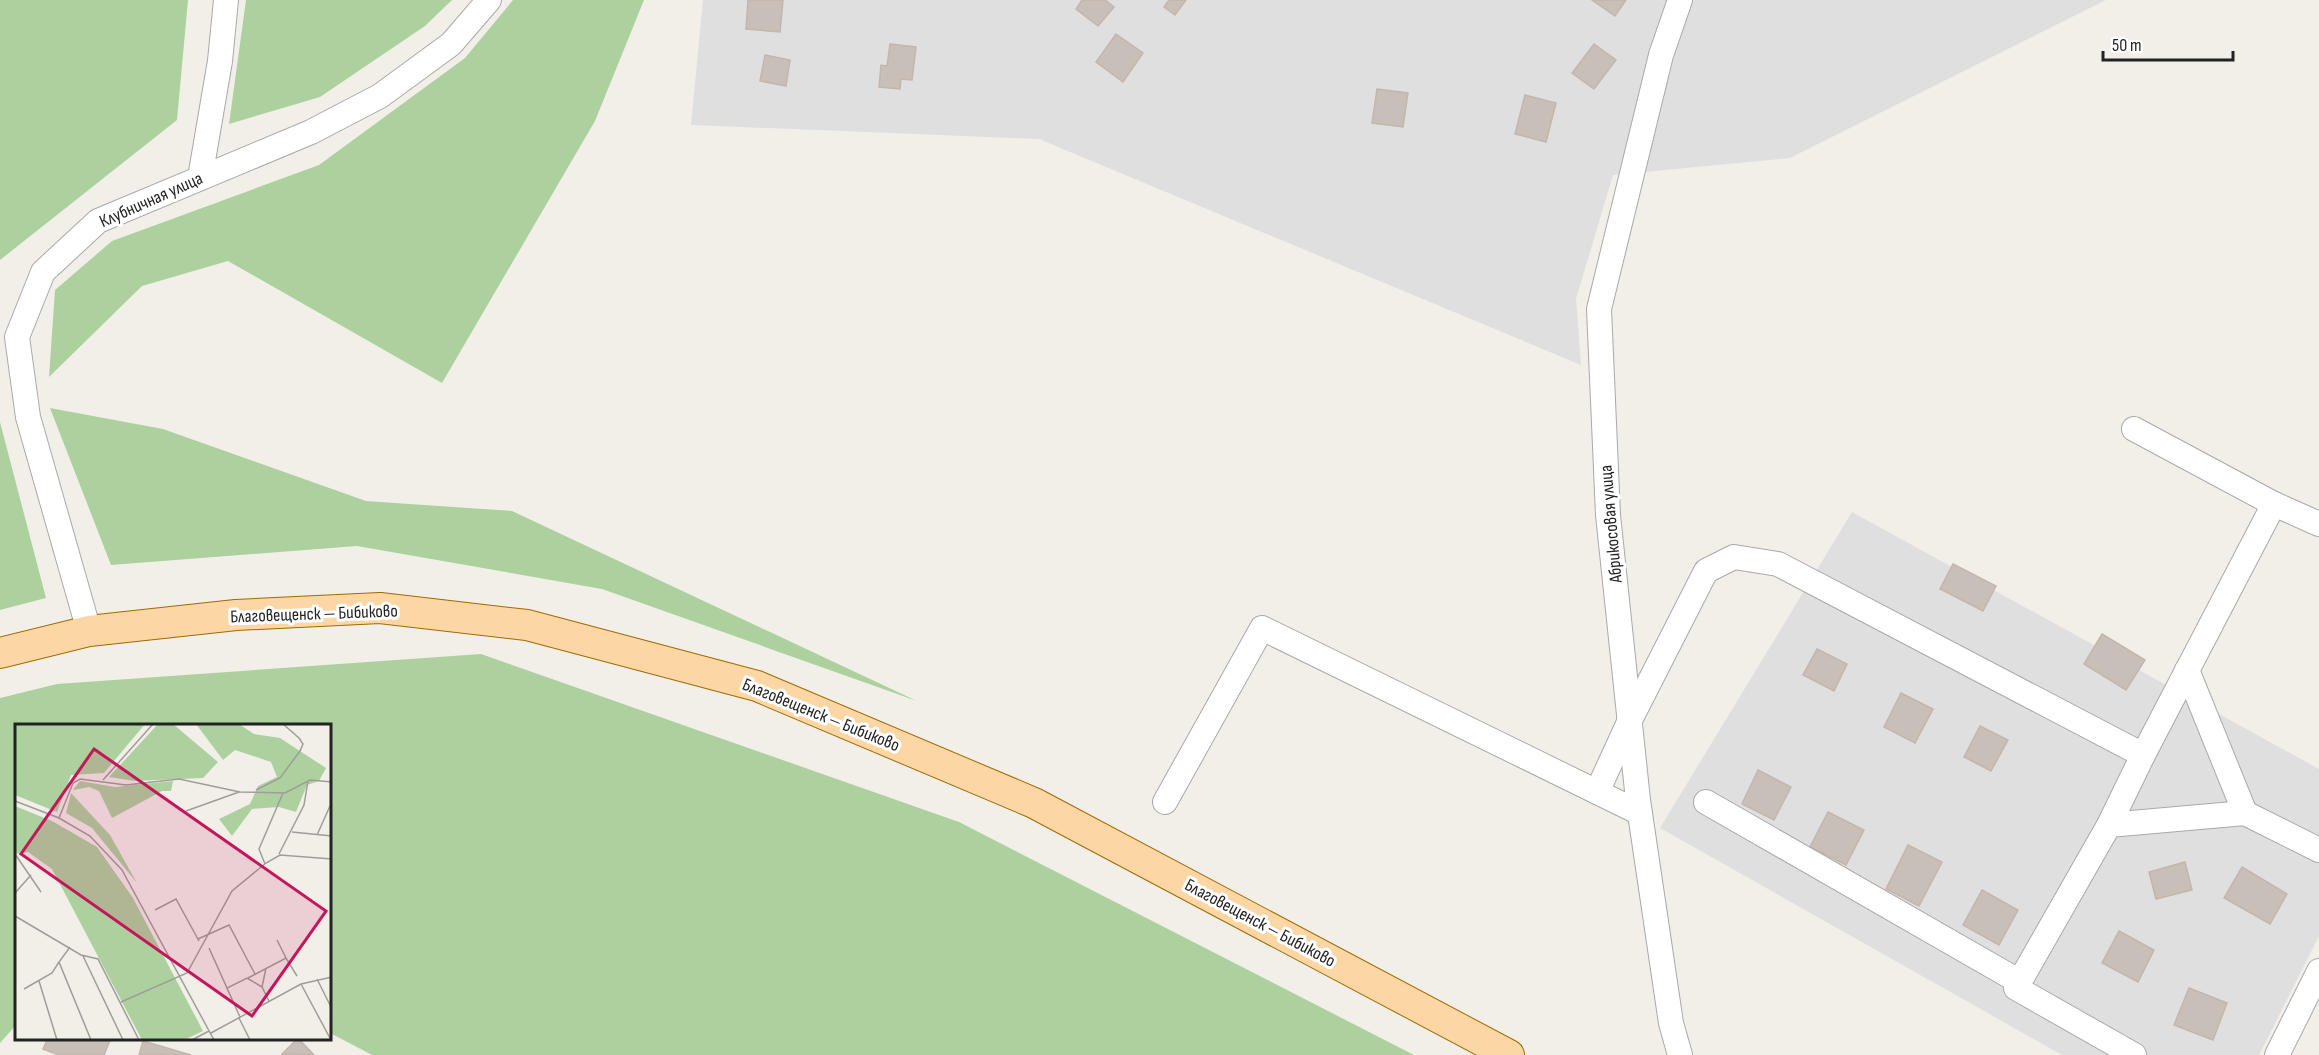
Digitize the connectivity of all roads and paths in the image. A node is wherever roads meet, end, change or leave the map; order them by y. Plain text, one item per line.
1 (226, 0) edge
2 (489, 0) edge
3 (1680, 0) edge
4 (200, 178) junction
5 (2134, 429) dead end
6 (2274, 504) junction
7 (2319, 524) edge
8 (89, 631) junction
9 (0, 653) edge
10 (2187, 670) junction
11 (1630, 720) junction
12 (2143, 754) junction
13 (1597, 792) junction
14 (1165, 802) dead end
15 (1706, 802) dead end
16 (1640, 813) junction
17 (2245, 813) junction
18 (2109, 825) junction
19 (2319, 850) edge
20 (2319, 970) edge
21 (2020, 982) junction
22 (1509, 1055) edge
23 (1680, 1055) edge
24 (2134, 1055) edge
25 (2277, 1055) edge

1 - 4 street
2 - 4 street, Клубничная улица
3 - 11 street, Абрикосовая улица
4 - 8 street, Клубничная улица
5 - 6 street
6 - 7 street
6 - 10 street
8 - 9 main road, Благовещенск — Бибиково
8 - 22 main road, Благовещенск — Бибиково
10 - 12 street
10 - 17 street
11 - 12 street
11 - 13 street
11 - 16 street, Абрикосовая улица
12 - 18 street
13 - 14 street
13 - 16 street
15 - 21 street
16 - 23 street, Абрикосовая улица
17 - 18 street
17 - 19 street
18 - 21 street
20 - 25 street
21 - 24 street

